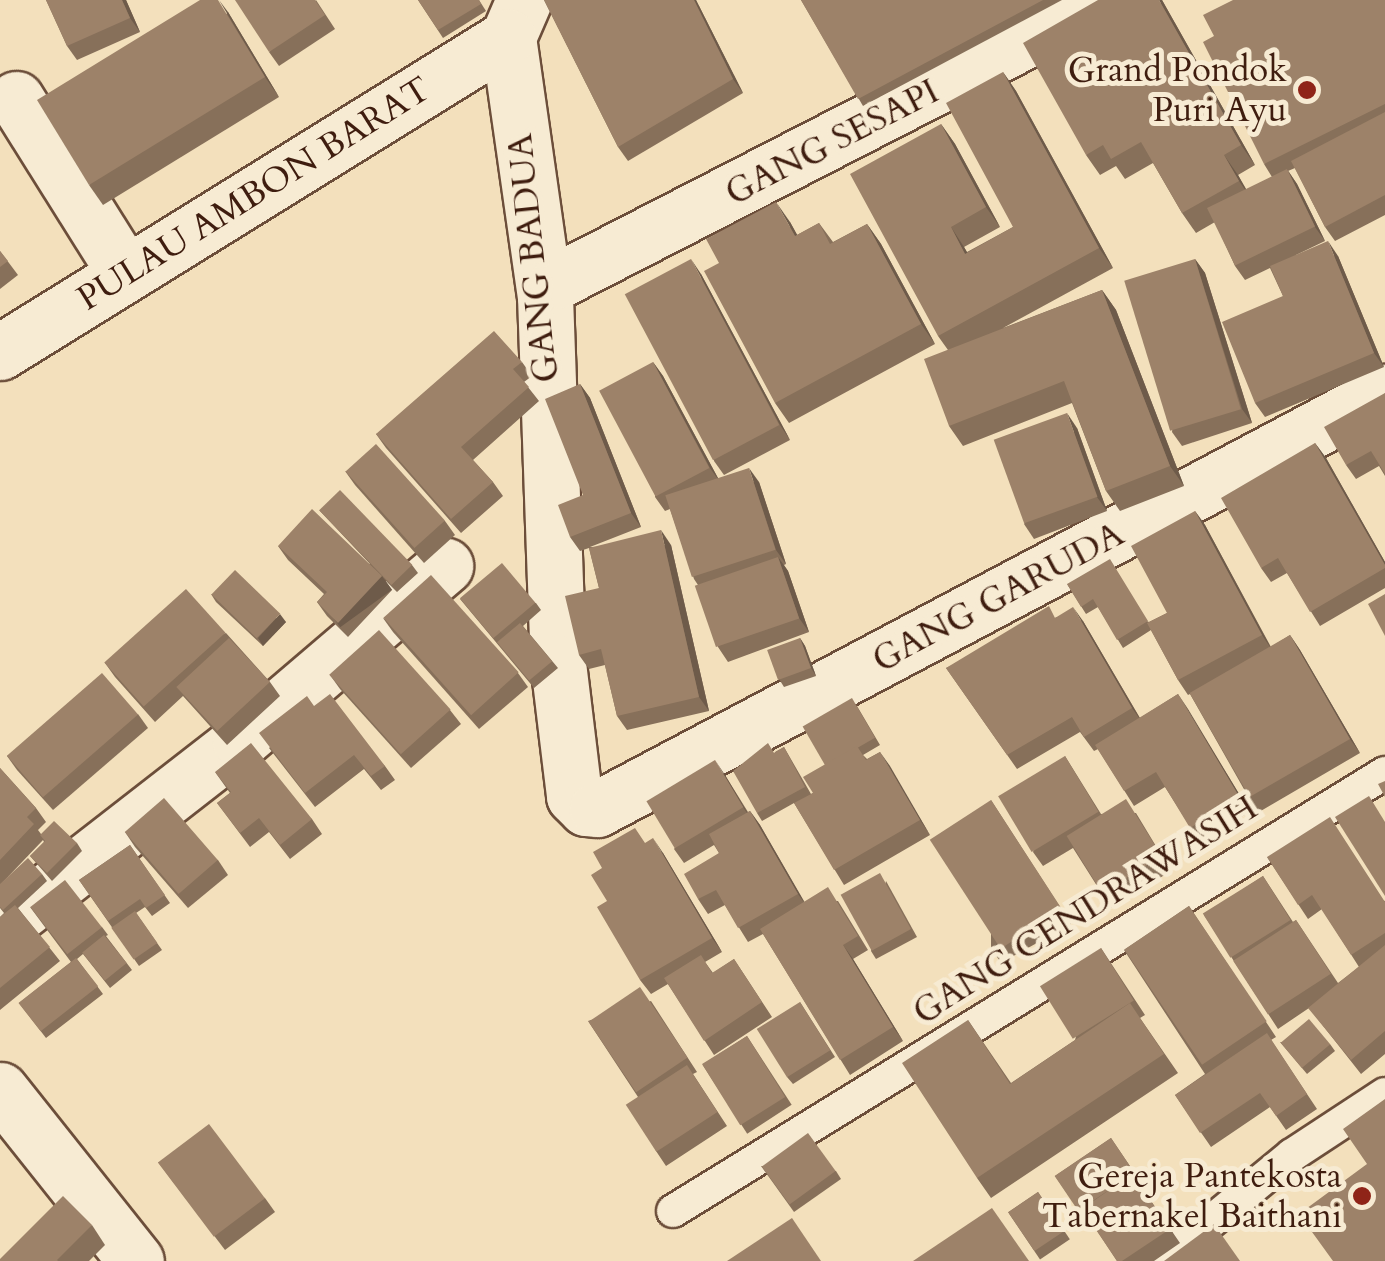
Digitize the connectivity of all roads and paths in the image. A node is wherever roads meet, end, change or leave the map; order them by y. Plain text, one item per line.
1 (1104, 0) edge
2 (516, 18) edge
3 (16, 99) dead end
4 (125, 273) junction
5 (559, 280) dead end
6 (0, 352) edge
7 (1385, 392) edge
8 (445, 566) dead end
9 (1385, 773) edge
10 (611, 801) joint
11 (0, 928) edge
12 (0, 1090) edge
13 (1385, 1094) edge
14 (674, 1210) dead end
15 (136, 1261) edge
16 (1163, 1261) edge

1 - 5 street, GANG SESAPI
2 - 4 street, PULAU AMBON BARAT
2 - 10 street, GANG BADUA
3 - 4 street
4 - 6 street, PULAU AMBON BARAT
7 - 10 street, GANG GARUDA
8 - 11 street
9 - 14 lane, GANG CENDRAWASIH
12 - 15 street
13 - 16 lane

